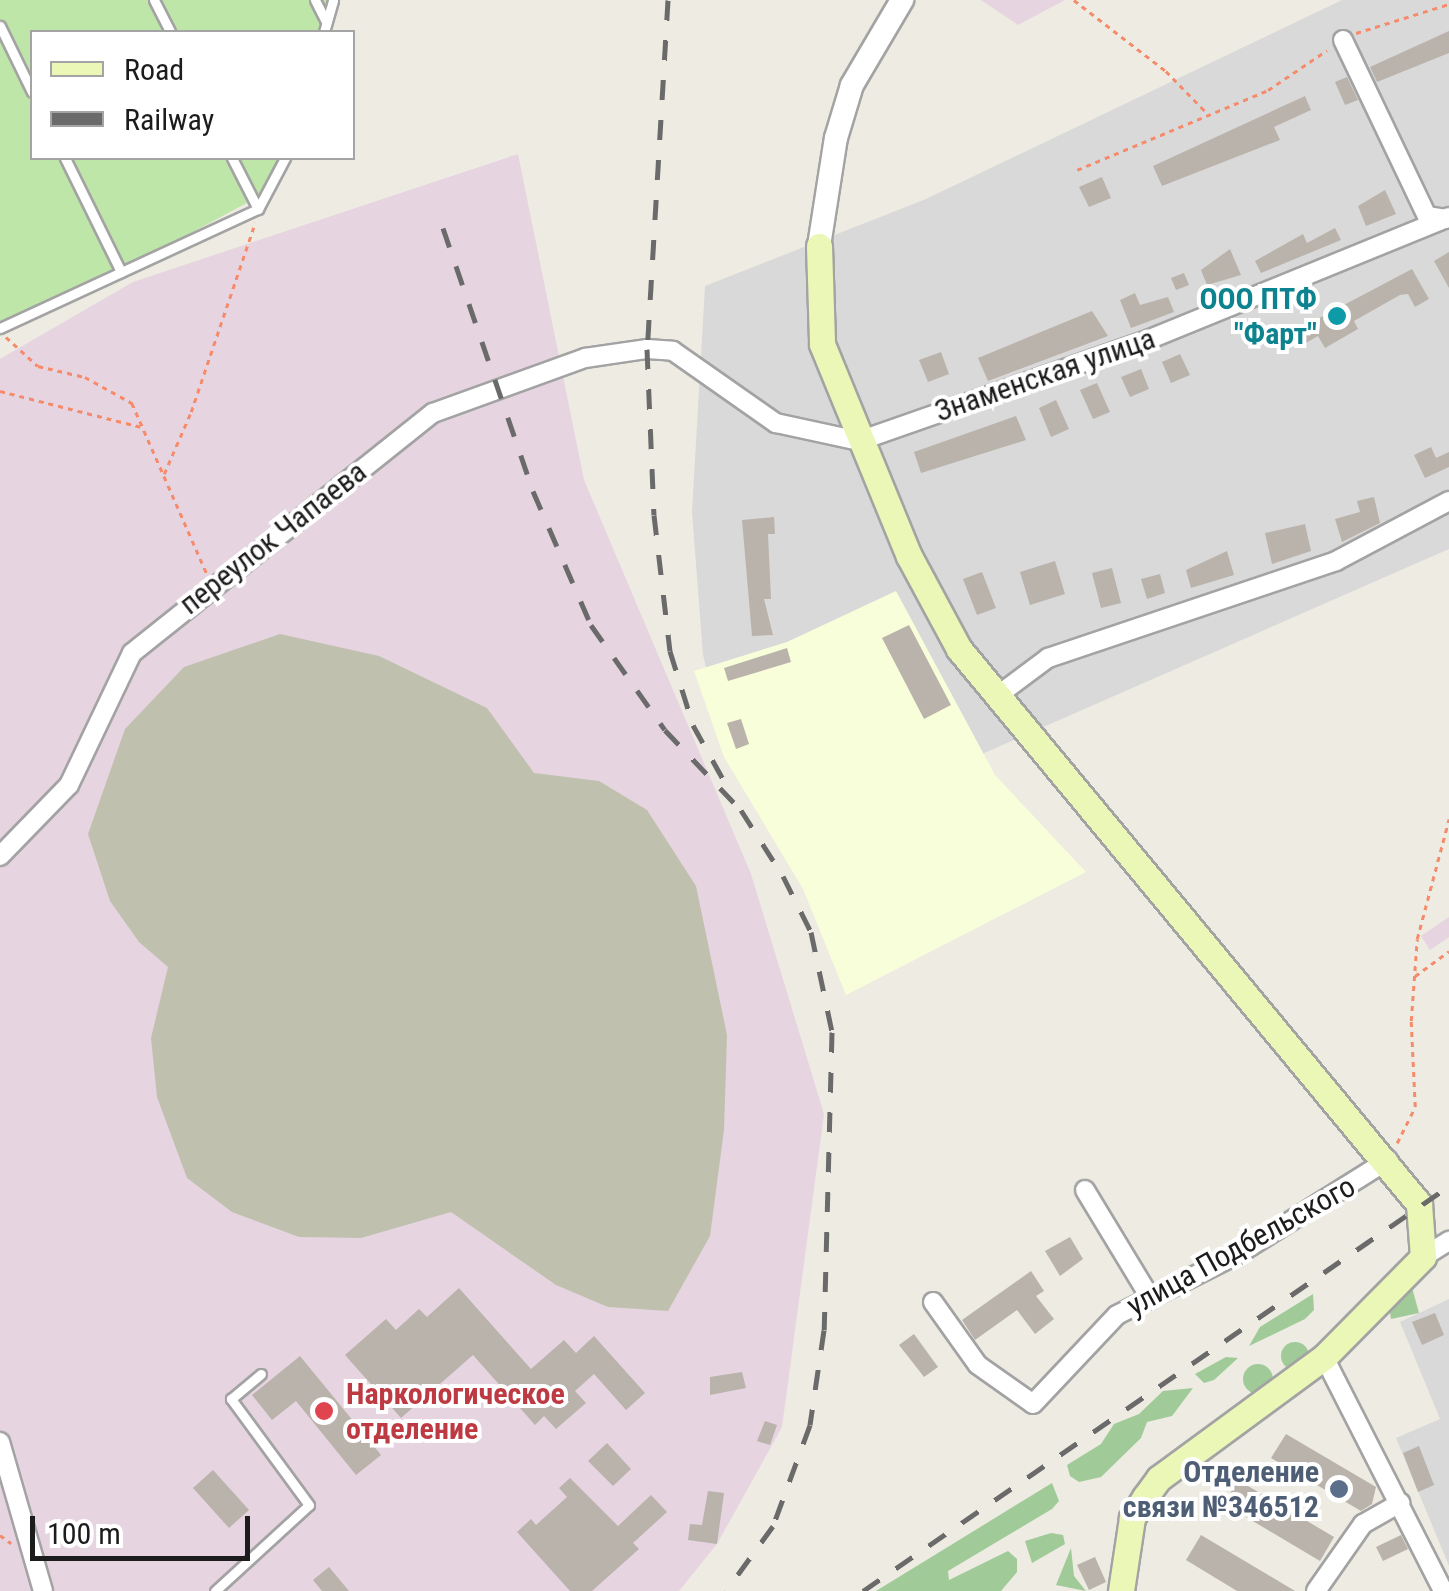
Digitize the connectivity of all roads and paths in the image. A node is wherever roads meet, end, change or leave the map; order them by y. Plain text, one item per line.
1 (154, 0) edge
2 (315, 0) edge
3 (333, 0) edge
4 (902, 0) edge
5 (1074, 0) edge
6 (1449, 4) edge
7 (0, 26) edge
8 (325, 27) edge
9 (169, 30) edge
10 (1344, 40) junction
11 (30, 88) edge
12 (1207, 113) junction
13 (65, 160) edge
14 (233, 160) edge
15 (284, 160) edge
16 (1077, 170) dead end
17 (258, 209) junction
18 (1448, 220) edge
19 (819, 246) joint
20 (121, 272) junction
21 (0, 330) edge
22 (0, 391) edge
23 (142, 427) junction
24 (859, 441) junction
25 (163, 475) junction
26 (1449, 501) edge
27 (212, 584) junction
28 (997, 696) junction
29 (1449, 819) edge
30 (0, 856) edge
31 (1449, 951) edge
32 (1414, 977) junction
33 (1388, 1160) junction
34 (1084, 1190) dead end
35 (1449, 1241) edge
36 (1423, 1258) junction
37 (1151, 1299) junction
38 (933, 1302) dead end
39 (1324, 1357) junction
40 (262, 1374) dead end
41 (0, 1442) edge
42 (1400, 1504) junction
43 (43, 1591) edge
44 (216, 1591) edge
45 (1121, 1591) edge
46 (1316, 1591) edge
47 (1444, 1591) edge

1 - 9 lane
2 - 8 lane
3 - 8 lane
4 - 19 street
5 - 12 path
6 - 10 path
7 - 11 lane
10 - 12 path
10 - 18 street
12 - 16 path
13 - 20 lane
14 - 17 lane
15 - 17 lane
17 - 20 lane
17 - 25 path
18 - 24 street, Знаменская улица
19 - 24 main road
20 - 21 lane
21 - 23 path
22 - 23 path
23 - 25 path
24 - 27 street, переулок Чапаева
24 - 28 main road
25 - 27 path
26 - 28 street
27 - 30 street, переулок Чапаева
28 - 33 main road
29 - 32 path
31 - 32 path
32 - 33 path
33 - 36 main road
33 - 37 street, улица Подбельского
34 - 37 street
35 - 36 street
36 - 39 main road
37 - 38 street, улица Подбельского
39 - 42 street
39 - 45 main road
40 - 44 lane
41 - 43 street
42 - 46 street
42 - 47 street

